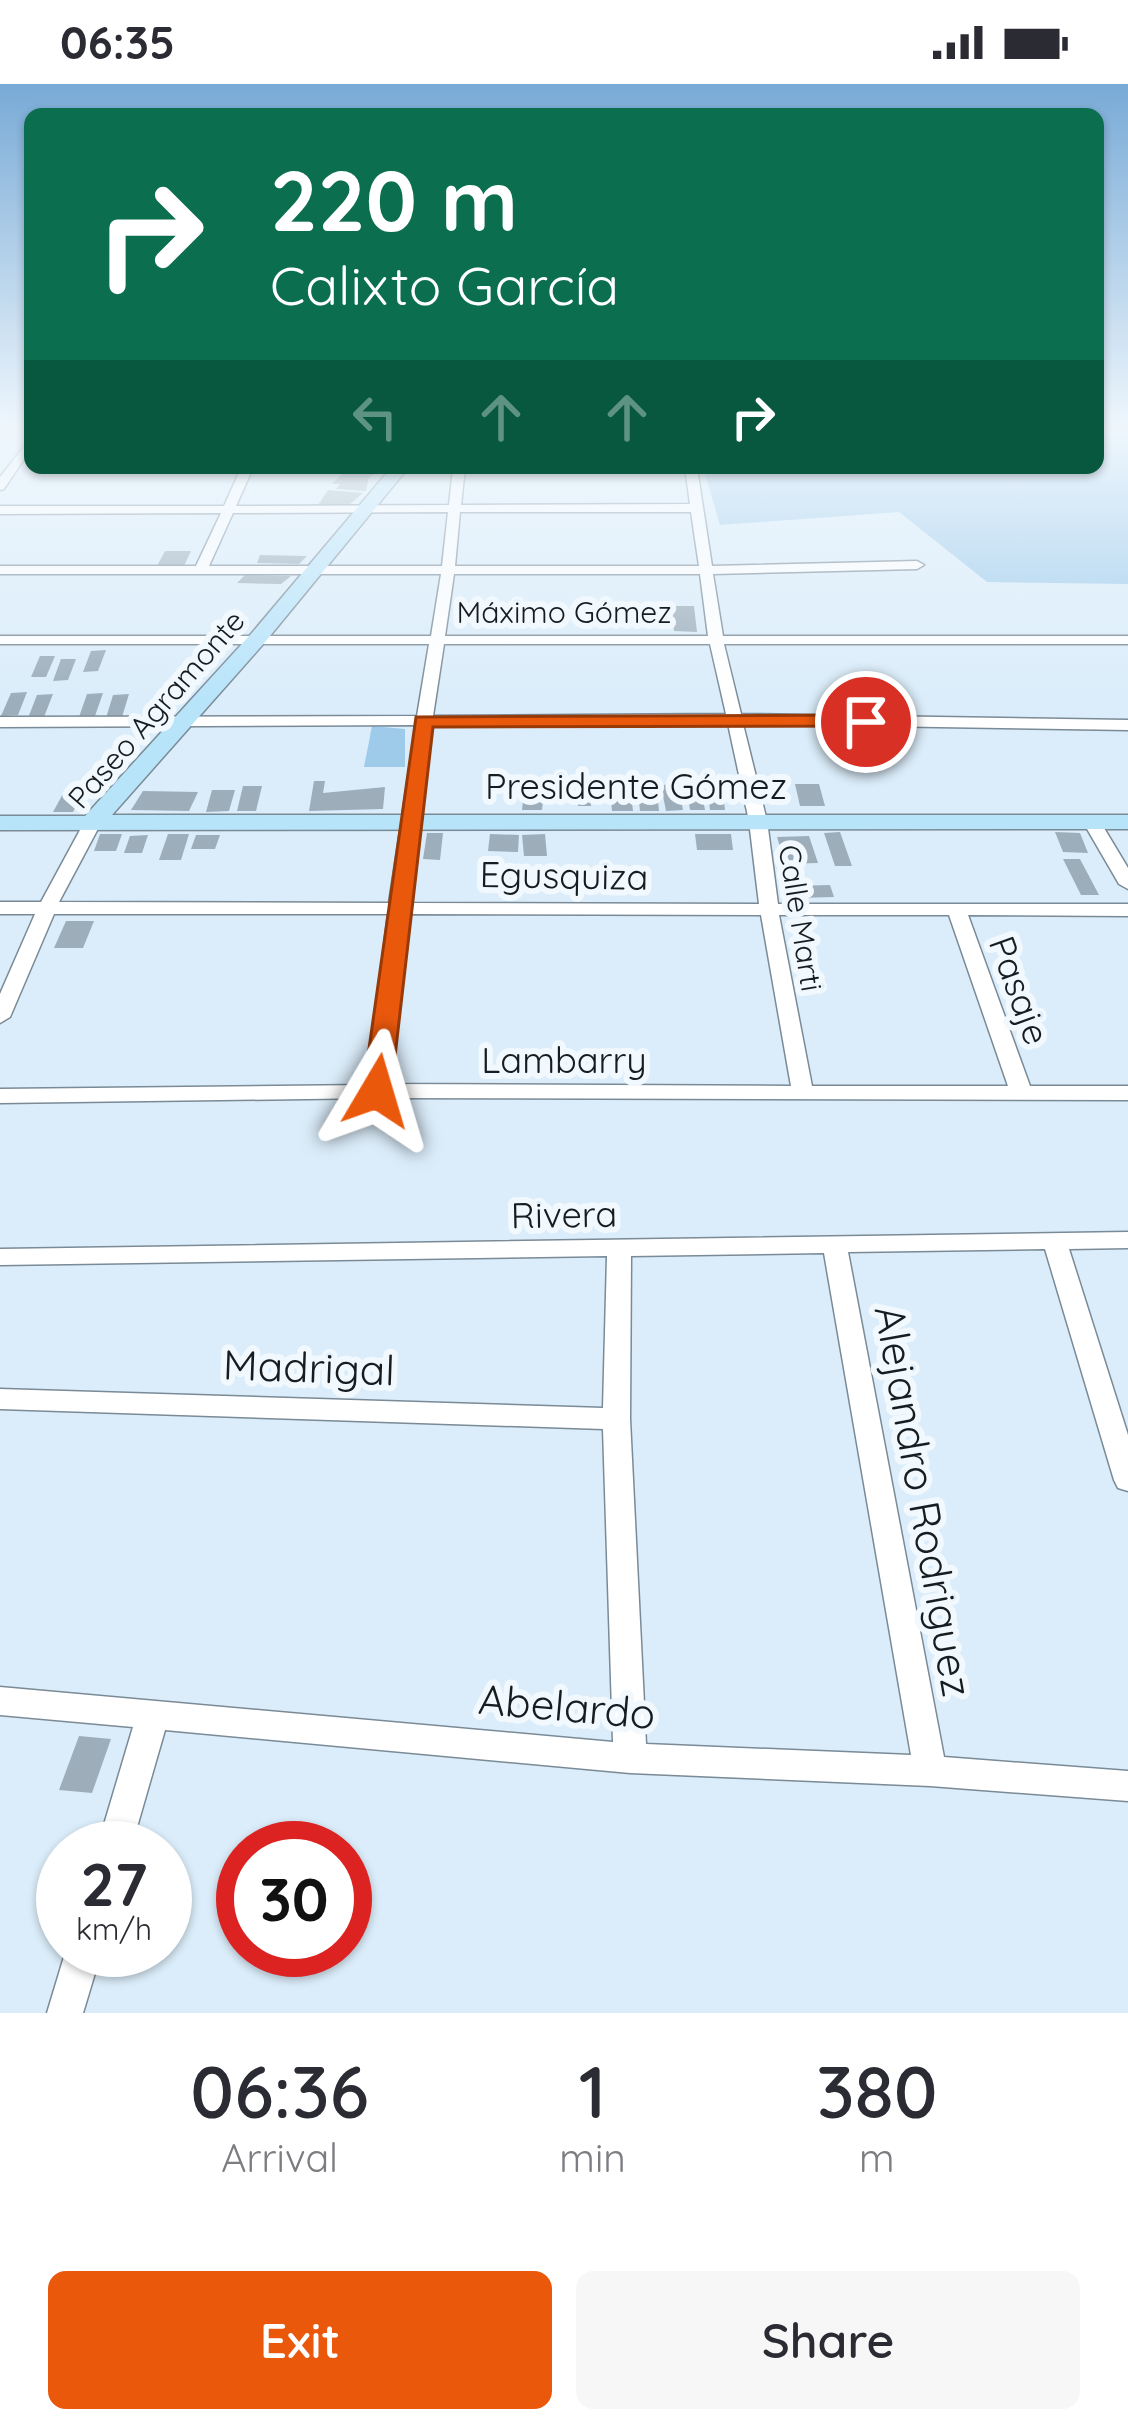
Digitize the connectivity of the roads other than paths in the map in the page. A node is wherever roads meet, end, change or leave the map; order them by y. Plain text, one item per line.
1 (224, 519) edge
2 (358, 519) edge
3 (453, 519) edge
4 (699, 519) edge
5 (917, 565) dead end
6 (202, 569) junction
7 (0, 570) edge
8 (316, 570) junction
9 (704, 570) junction
10 (448, 571) junction
11 (258, 638) junction
12 (716, 639) junction
13 (0, 640) edge
14 (435, 640) junction
15 (1128, 640) edge
16 (735, 719) junction
17 (424, 721) junction
18 (0, 722) edge
19 (182, 722) junction
20 (1128, 725) edge
21 (758, 821) junction
22 (408, 822) junction
23 (1092, 822) junction
24 (1128, 822) edge
25 (0, 823) edge
26 (92, 823) junction
27 (1128, 884) edge
28 (402, 906) junction
29 (0, 908) edge
30 (47, 908) junction
31 (769, 910) junction
32 (956, 910) junction
33 (1128, 910) edge
34 (0, 1017) edge
35 (377, 1091) junction
36 (803, 1093) junction
37 (1022, 1094) junction
38 (1128, 1094) edge
39 (0, 1096) edge
40 (1128, 1240) edge
41 (1055, 1242) junction
42 (835, 1246) junction
43 (619, 1250) junction
44 (0, 1257) edge
45 (0, 1399) edge
46 (616, 1419) junction
47 (1128, 1480) edge
48 (0, 1701) edge
49 (153, 1715) junction
50 (630, 1757) junction
51 (930, 1771) junction
52 (1128, 1786) edge
53 (122, 1821) edge
54 (76, 1977) edge
55 (65, 2013) edge

1 - 6 street
2 - 8 main road, Paseo Agramonte
3 - 10 street
4 - 9 street, Calle Marti
5 - 9 street
6 - 7 street
6 - 8 street
8 - 10 street
8 - 11 main road, Paseo Agramonte
9 - 10 street
9 - 12 street, Calle Marti
10 - 14 street
11 - 13 street, Máximo Gómez
11 - 14 street, Máximo Gómez
11 - 19 main road, Paseo Agramonte
12 - 14 street, Máximo Gómez
12 - 15 street, Máximo Gómez
12 - 16 street, Calle Marti
14 - 17 street
16 - 17 street
16 - 20 street
16 - 21 street, Calle Marti
17 - 19 street
17 - 22 street
18 - 19 street
19 - 26 main road, Paseo Agramonte
21 - 22 main road, Presidente Gómez
21 - 23 main road, Presidente Gómez
21 - 31 street, Calle Marti
22 - 26 main road, Presidente Gómez
22 - 28 street
23 - 24 main road, Presidente Gómez
23 - 27 street
25 - 26 main road, Presidente Gómez
26 - 30 street, Paseo Agramonte
28 - 30 street, Egusquiza
28 - 31 street, Egusquiza
28 - 35 street
29 - 30 street, Egusquiza
30 - 34 street, Paseo Agramonte
31 - 32 street, Egusquiza
31 - 36 street, Calle Marti
32 - 33 street, Egusquiza
32 - 37 street, Pasaje
35 - 36 street, Lambarry
35 - 39 street, Lambarry
36 - 37 street, Lambarry
37 - 38 street, Lambarry
40 - 41 street, Rivera
41 - 42 street, Rivera
41 - 47 street
42 - 43 street, Rivera
42 - 51 street, Alejandro Rodriguez
43 - 44 street, Rivera
43 - 46 street
45 - 46 street, Madrigal
46 - 50 street
48 - 49 street, Abelardo
49 - 50 street, Abelardo
49 - 53 street
50 - 51 street, Abelardo
51 - 52 street, Abelardo
54 - 55 street

